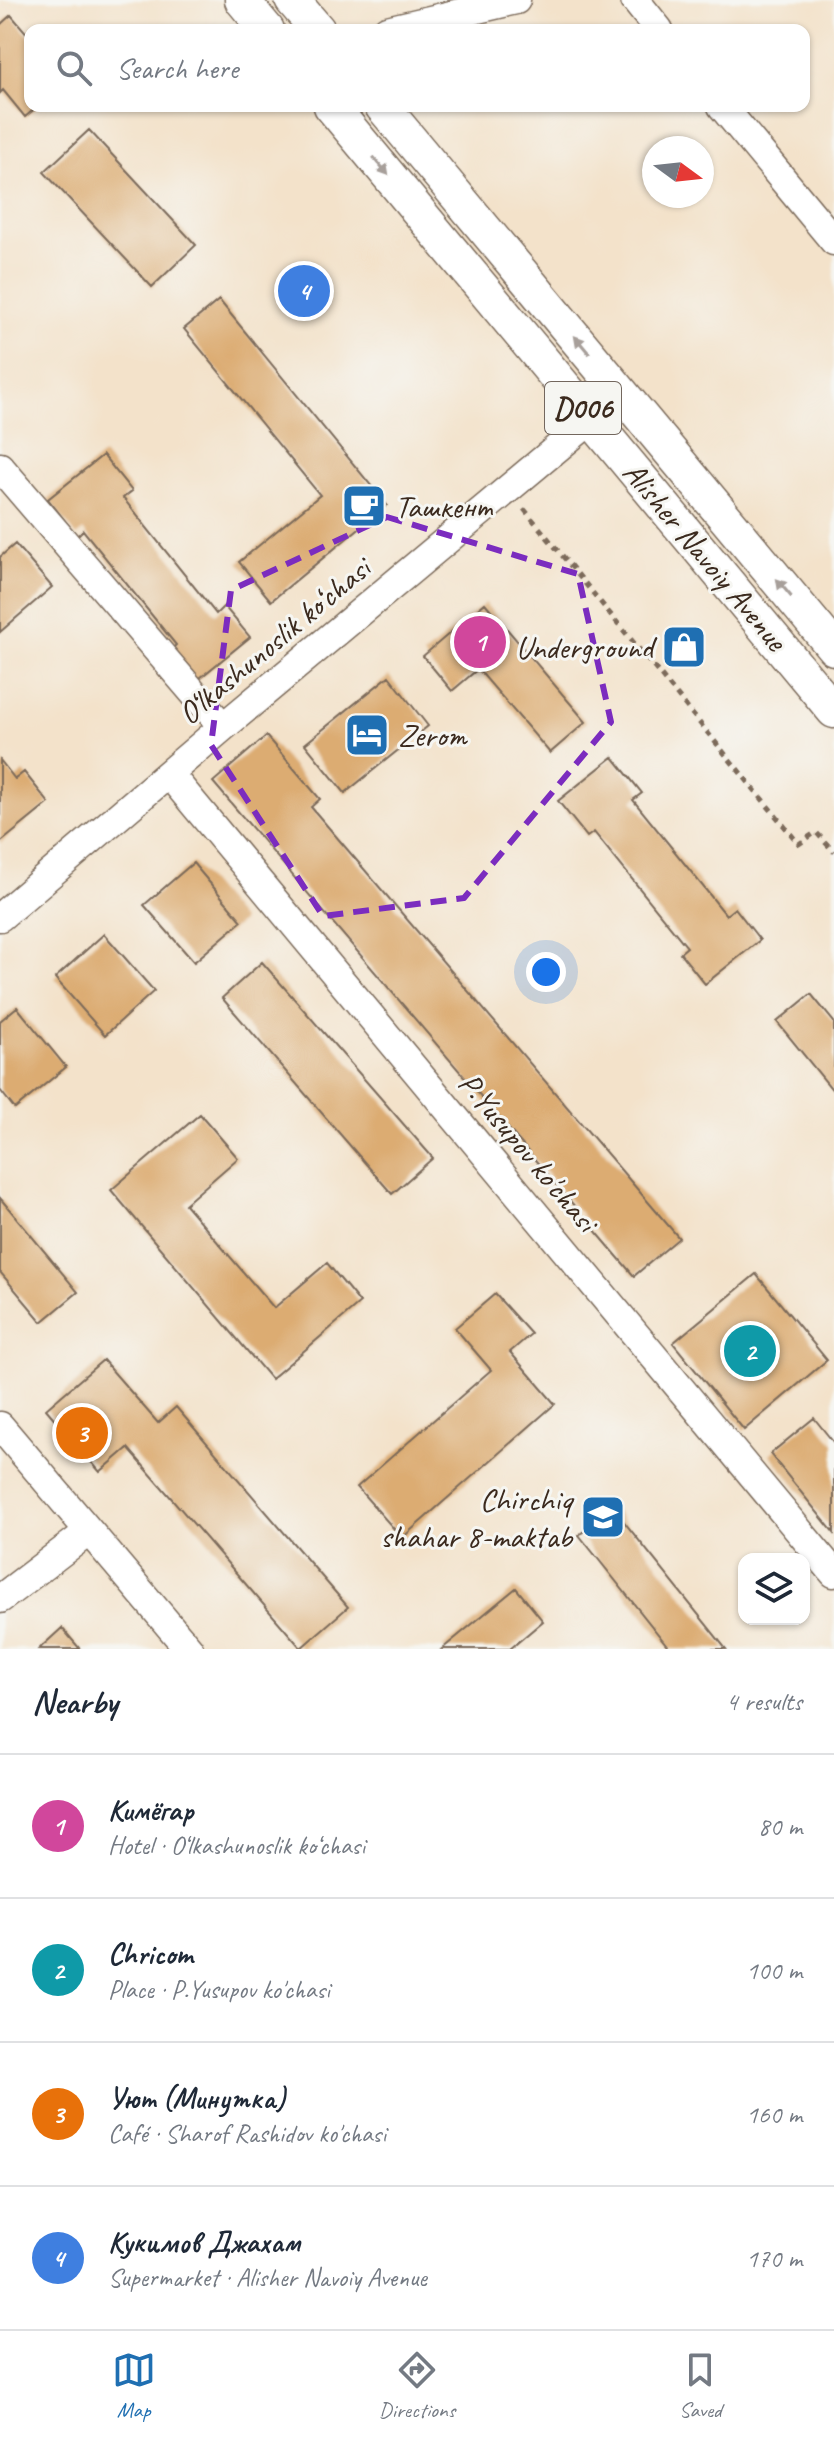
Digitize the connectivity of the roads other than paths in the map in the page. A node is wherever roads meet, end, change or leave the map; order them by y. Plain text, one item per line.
1 (242, 0) edge
2 (292, 0) edge
3 (516, 0) edge
4 (635, 0) edge
5 (262, 24) edge
6 (313, 24) edge
7 (413, 24) edge
8 (654, 24) edge
9 (336, 112) edge
10 (387, 112) edge
11 (727, 112) edge
12 (834, 241) edge
13 (592, 419) junction
14 (0, 467) edge
15 (834, 648) edge
16 (834, 711) edge
17 (223, 727) junction
18 (169, 774) junction
19 (0, 917) edge
20 (0, 1426) edge
21 (88, 1532) junction
22 (834, 1573) edge
23 (0, 1599) edge
24 (189, 1649) edge

1 - 5 main road
2 - 6 main road
3 - 7 street
4 - 8 street
9 -> 13 main road, Alisher Navoiy Avenue / D006
15 -> 10 main road, Alisher Navoiy Avenue / D006
11 - 12 street
13 - 16 main road, Alisher Navoiy Avenue / D006
13 - 17 street, O‘lkashunoslik ko‘chasi
14 - 17 street
17 - 18 street, O‘lkashunoslik ko‘chasi
18 - 19 street, O‘lkashunoslik ko‘chasi
18 - 22 street, P.Yusupov ko'chasi
20 - 21 street
21 - 23 street
21 - 24 street

